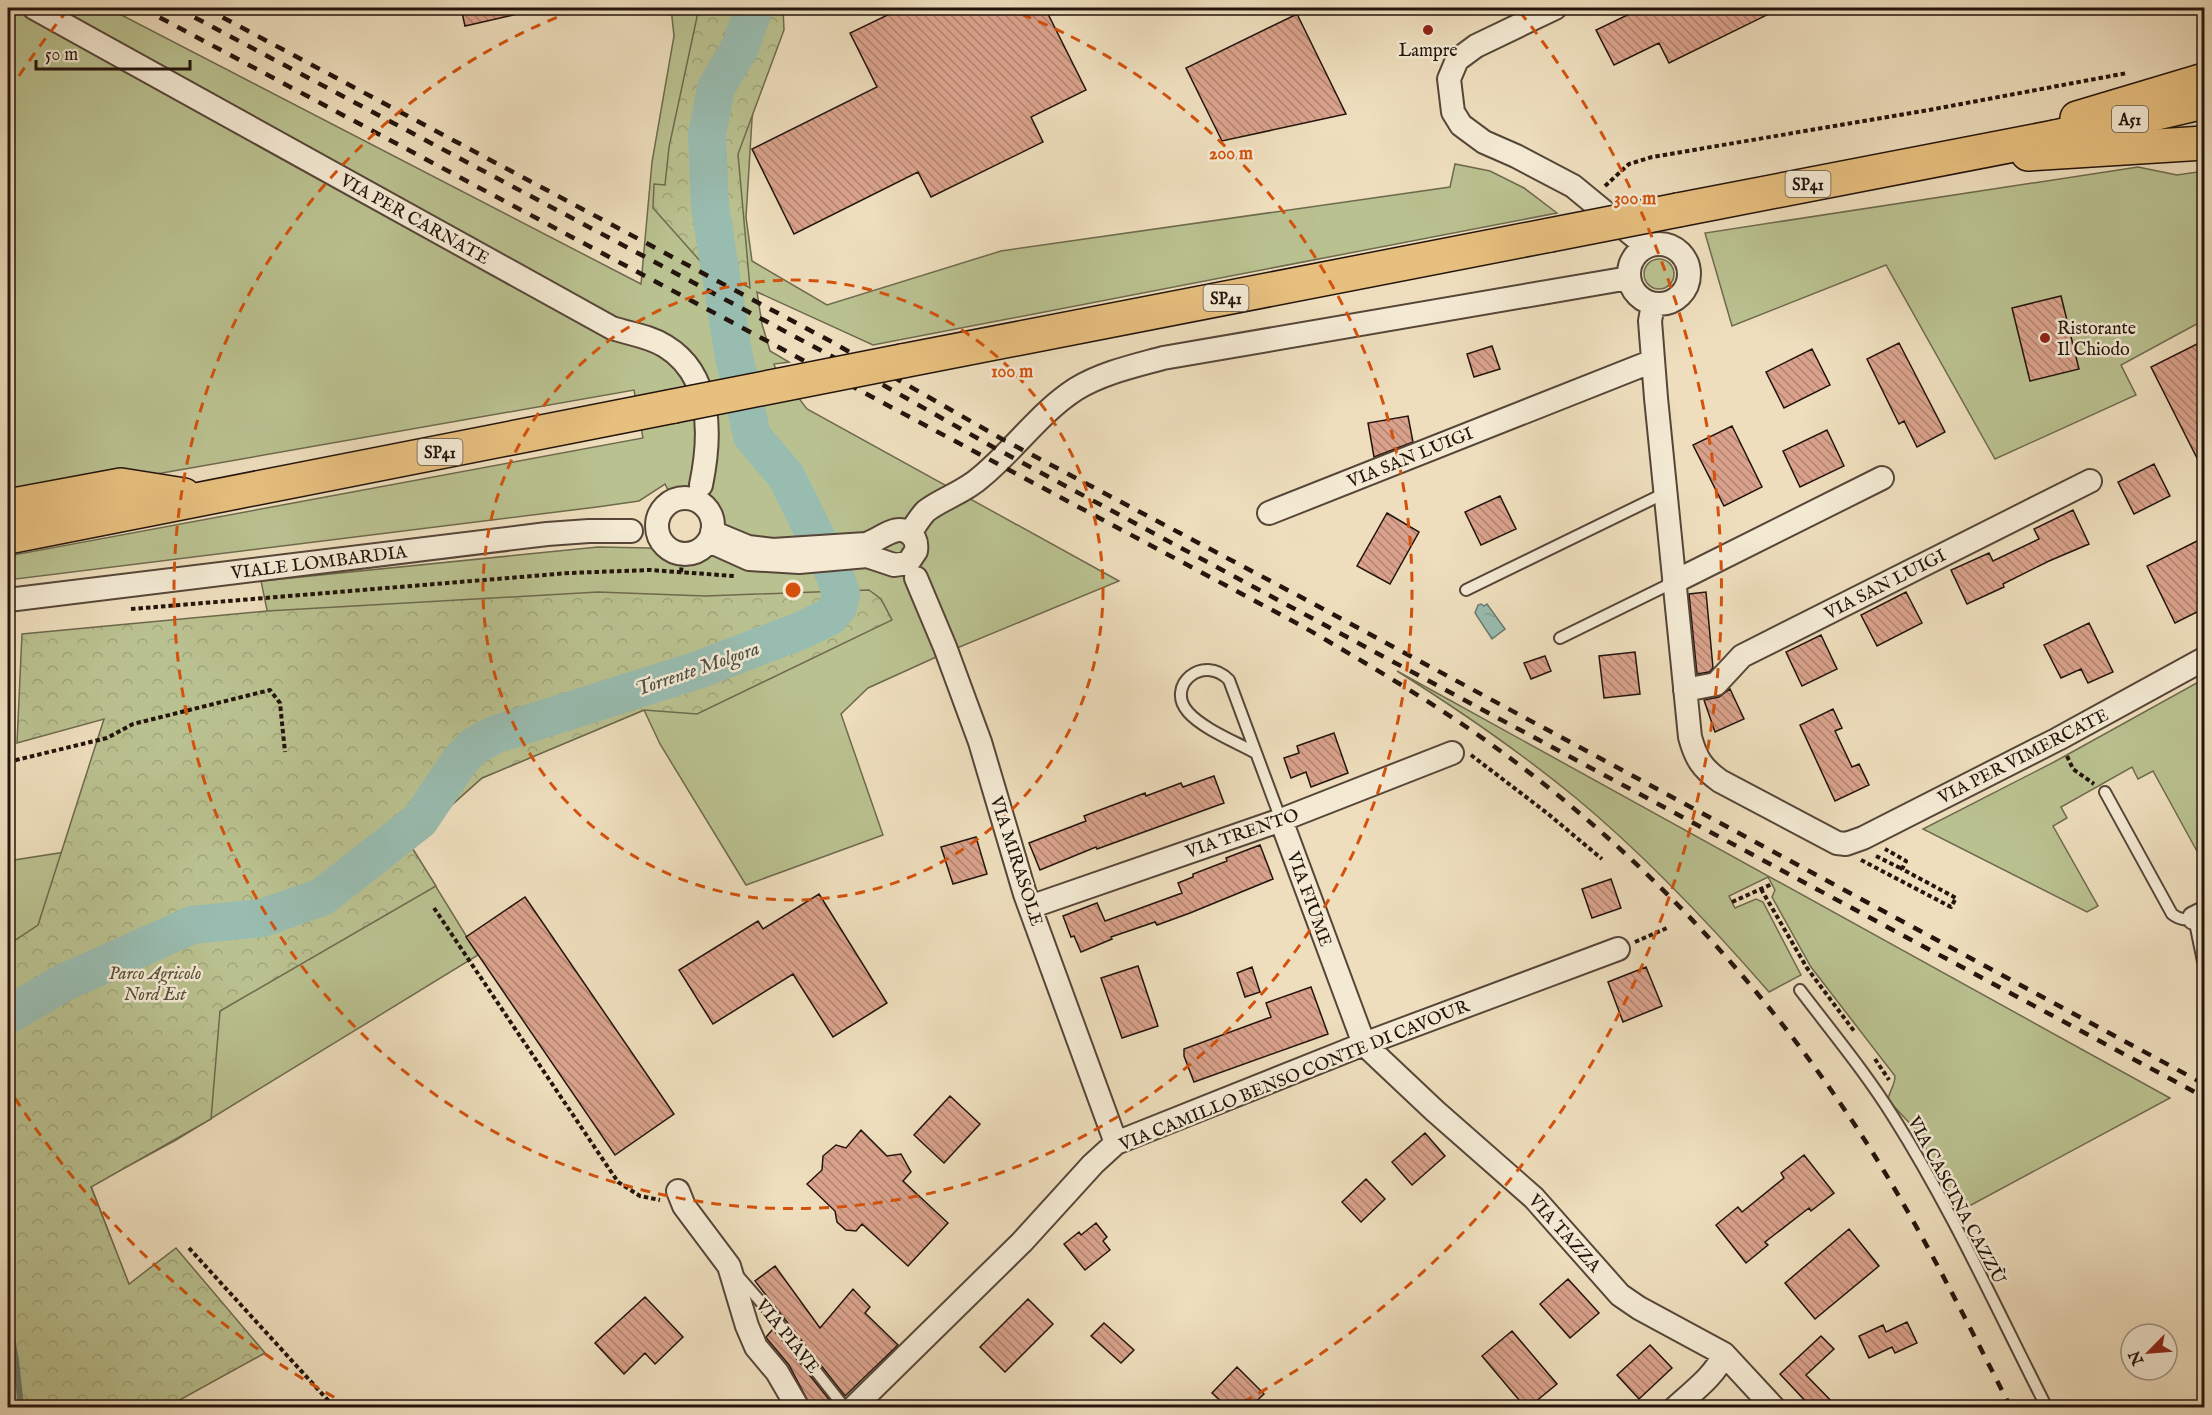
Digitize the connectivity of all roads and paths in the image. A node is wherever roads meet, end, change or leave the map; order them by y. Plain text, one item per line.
1 (34, 8) edge
2 (1555, 8) edge
3 (2136, 72) dead end
4 (2205, 80) edge
5 (2205, 102) edge
6 (2205, 118) edge
7 (2055, 137) junction
8 (2205, 143) edge
9 (1937, 159) junction
10 (1592, 200) junction
11 (1646, 246) junction
12 (1629, 278) junction
13 (1653, 304) junction
14 (1653, 361) junction
15 (1882, 478) dead end
16 (2090, 481) dead end
17 (1665, 493) junction
18 (697, 496) junction
19 (207, 499) junction
20 (8, 506) edge
21 (1269, 513) dead end
22 (658, 518) junction
23 (631, 531) junction
24 (711, 536) junction
25 (8, 537) edge
26 (661, 540) junction
27 (866, 550) junction
28 (912, 557) junction
29 (682, 563) junction
30 (744, 577) dead end
31 (1674, 582) junction
32 (1466, 590) dead end
33 (8, 600) edge
34 (127, 609) dead end
35 (1560, 638) dead end
36 (2205, 659) edge
37 (1685, 690) junction
38 (2058, 739) junction
39 (285, 752) dead end
40 (1256, 753) junction
41 (1452, 753) joint
42 (8, 762) edge
43 (2105, 792) joint
44 (1281, 820) junction
45 (1865, 850) junction
46 (1602, 859) dead end
47 (1902, 869) junction
48 (1772, 885) dead end
49 (1761, 889) junction
50 (1732, 902) dead end
51 (1030, 907) junction
52 (434, 908) dead end
53 (2200, 915) edge
54 (1667, 928) dead end
55 (1618, 949) joint
56 (2205, 966) edge
57 (1800, 990) dead end
58 (1860, 1039) dead end
59 (1364, 1044) junction
60 (1873, 1057) dead end
61 (1880, 1096) junction
62 (1116, 1143) junction
63 (681, 1198) joint
64 (189, 1248) dead end
65 (729, 1266) junction
66 (1724, 1354) junction
67 (334, 1407) edge
68 (798, 1407) edge
69 (845, 1407) edge
70 (853, 1407) edge
71 (1675, 1407) edge
72 (1774, 1407) edge
73 (2047, 1407) edge

1 - 18 street, VIA PER CARNATE
2 - 10 street
3 - 10 path
4 - 9 main road
5 - 7 main road, A51
6 - 7 main road, A51
7 - 9 main road, SP41
8 - 9 main road
9 - 19 main road, SP41, bridge
10 - 11 street
11 - 12 street
11 - 13 street
12 - 13 street
12 - 28 street
13 - 14 street
14 - 17 street
14 - 21 street, VIA SAN LUIGI
15 - 31 street
16 - 37 street, VIA SAN LUIGI
17 - 31 street
17 - 32 lane
18 - 22 street
18 - 24 street
19 - 20 main road
19 - 25 main road, SP41
22 - 23 street, VIALE LOMBARDIA
22 - 26 street
23 - 26 street, VIALE LOMBARDIA
23 - 33 street, VIALE LOMBARDIA
24 - 27 street
24 - 29 street
26 - 29 street
27 - 28 street
27 - 28 street
28 - 51 street, VIA MIRASOLE
29 - 30 path
29 - 34 path
31 - 35 lane
31 - 37 street
36 - 38 street, VIA PER VIMERCATE
37 - 45 street, VIA PER VIMERCATE
38 - 43 path
38 - 45 street, VIA PER VIMERCATE
39 - 42 path
40 - 40 lane, VIA FIUME
40 - 44 lane, VIA FIUME
41 - 44 street, VIA TRENTO
41 - 46 path
43 - 53 lane
44 - 51 street, VIA TRENTO
44 - 59 street, VIA FIUME
45 - 47 path
45 - 47 path
45 - 47 path
48 - 49 path
49 - 50 path
49 - 58 path
51 - 62 street, VIA MIRASOLE
52 - 63 path
53 - 56 lane
54 - 55 path
55 - 59 street, VIA CAMILLO BENSO CONTE DI CAVOUR
57 - 61 lane, VIA CASCINA CAZZÙ
59 - 62 street, VIA CAMILLO BENSO CONTE DI CAVOUR
59 - 66 street, VIA TAZZA
60 - 61 path
61 - 73 lane, VIA CASCINA CAZZÙ
62 - 70 street, VIA CAMILLO BENSO CONTE DI CAVOUR
63 - 65 street, VIA PIAVE
64 - 67 path
65 - 68 street, VIA PIAVE
65 - 69 lane, VIA PIAVE
66 - 71 street
66 - 72 street, VIA TAZZA

